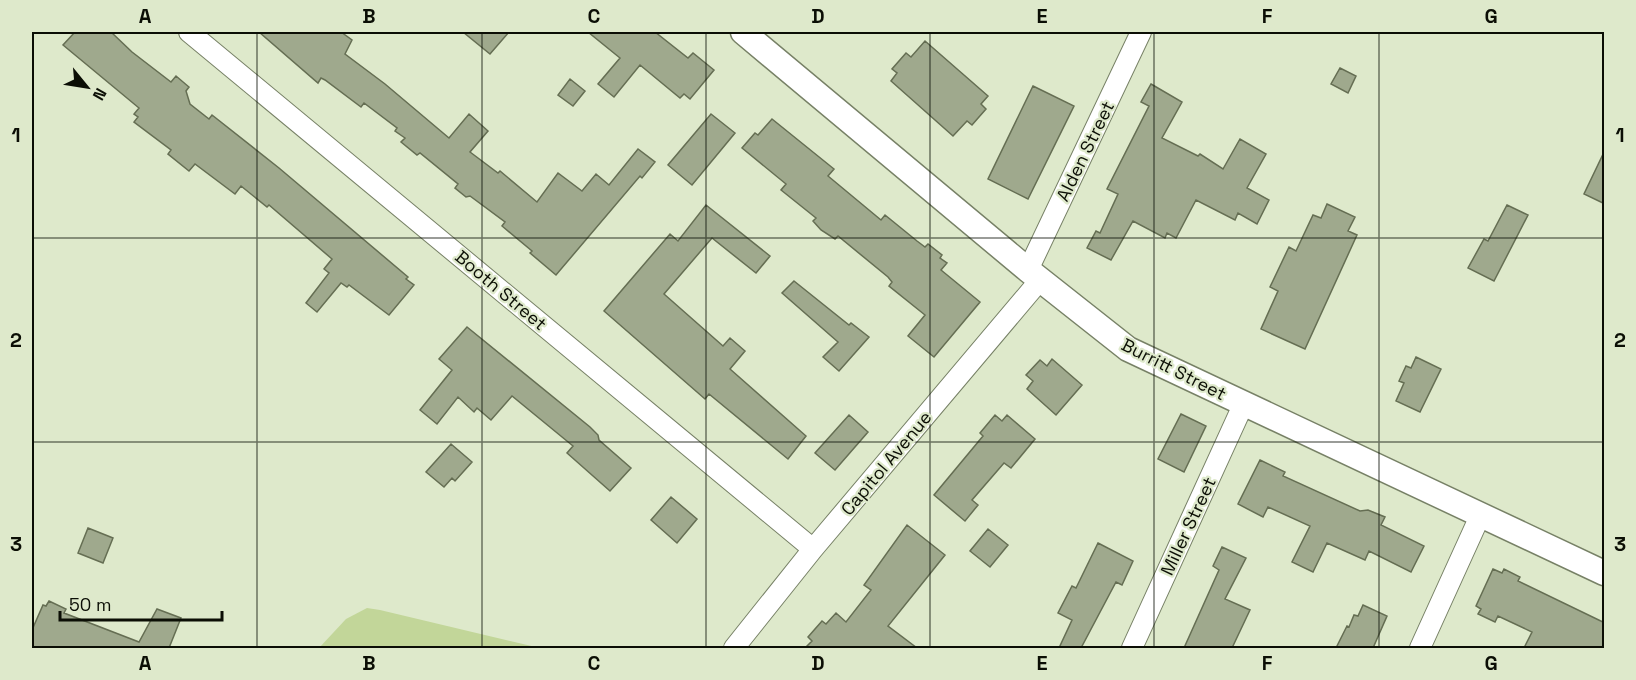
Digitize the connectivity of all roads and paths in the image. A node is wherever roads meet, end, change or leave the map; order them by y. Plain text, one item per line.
1 (189, 32) edge
2 (743, 32) edge
3 (1141, 32) edge
4 (1034, 275) junction
5 (1244, 403) junction
6 (1480, 516) junction
7 (813, 549) junction
8 (1605, 573) edge
9 (734, 648) edge
10 (1132, 648) edge
11 (1420, 648) edge

1 - 7 street, Booth Street
2 - 4 street, Burritt Street
3 - 4 street, Alden Street
4 - 5 street, Burritt Street
4 - 7 street, Capitol Avenue
5 - 6 street, Burritt Street
5 - 10 street, Miller Street
6 - 8 street, Burritt Street
6 - 11 street
7 - 9 street, Capitol Avenue

